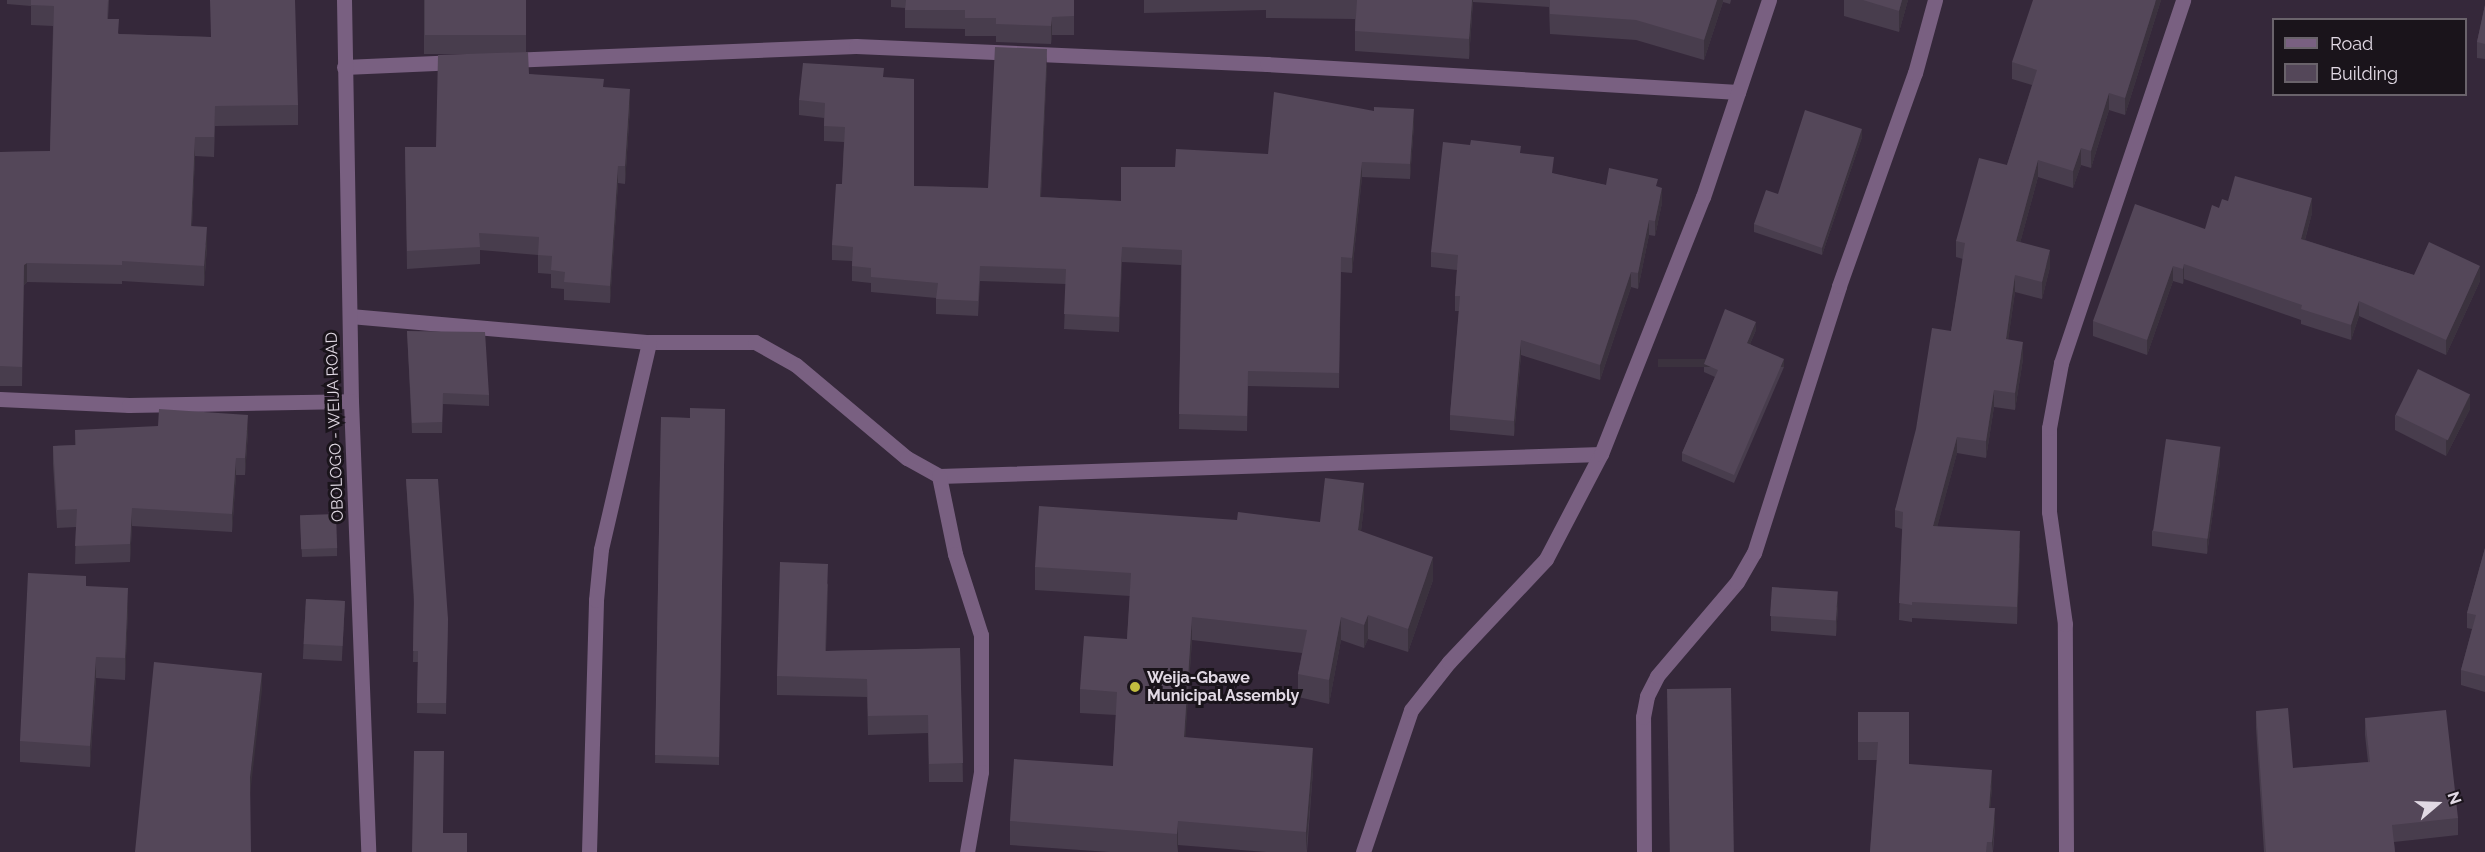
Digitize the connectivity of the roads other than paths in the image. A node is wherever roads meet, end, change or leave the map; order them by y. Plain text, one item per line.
1 (344, 0) edge
2 (1769, 0) edge
3 (1935, 0) edge
4 (2183, 0) edge
5 (344, 67) junction
6 (1738, 92) junction
7 (350, 316) junction
8 (649, 342) junction
9 (0, 399) edge
10 (351, 401) junction
11 (1601, 454) junction
12 (939, 476) junction
13 (368, 852) edge
14 (589, 852) edge
15 (967, 852) edge
16 (1363, 852) edge
17 (1644, 852) edge
18 (2066, 852) edge

1 - 5 street, OBOLOGO - WEIJA ROAD
2 - 6 street
3 - 17 street
4 - 18 street
5 - 6 street
5 - 7 street, OBOLOGO - WEIJA ROAD
6 - 11 street
7 - 8 street
7 - 10 street, OBOLOGO - WEIJA ROAD
8 - 12 street
8 - 14 street
9 - 10 street
10 - 13 street, OBOLOGO - WEIJA ROAD
11 - 12 street
11 - 16 street
12 - 15 street

